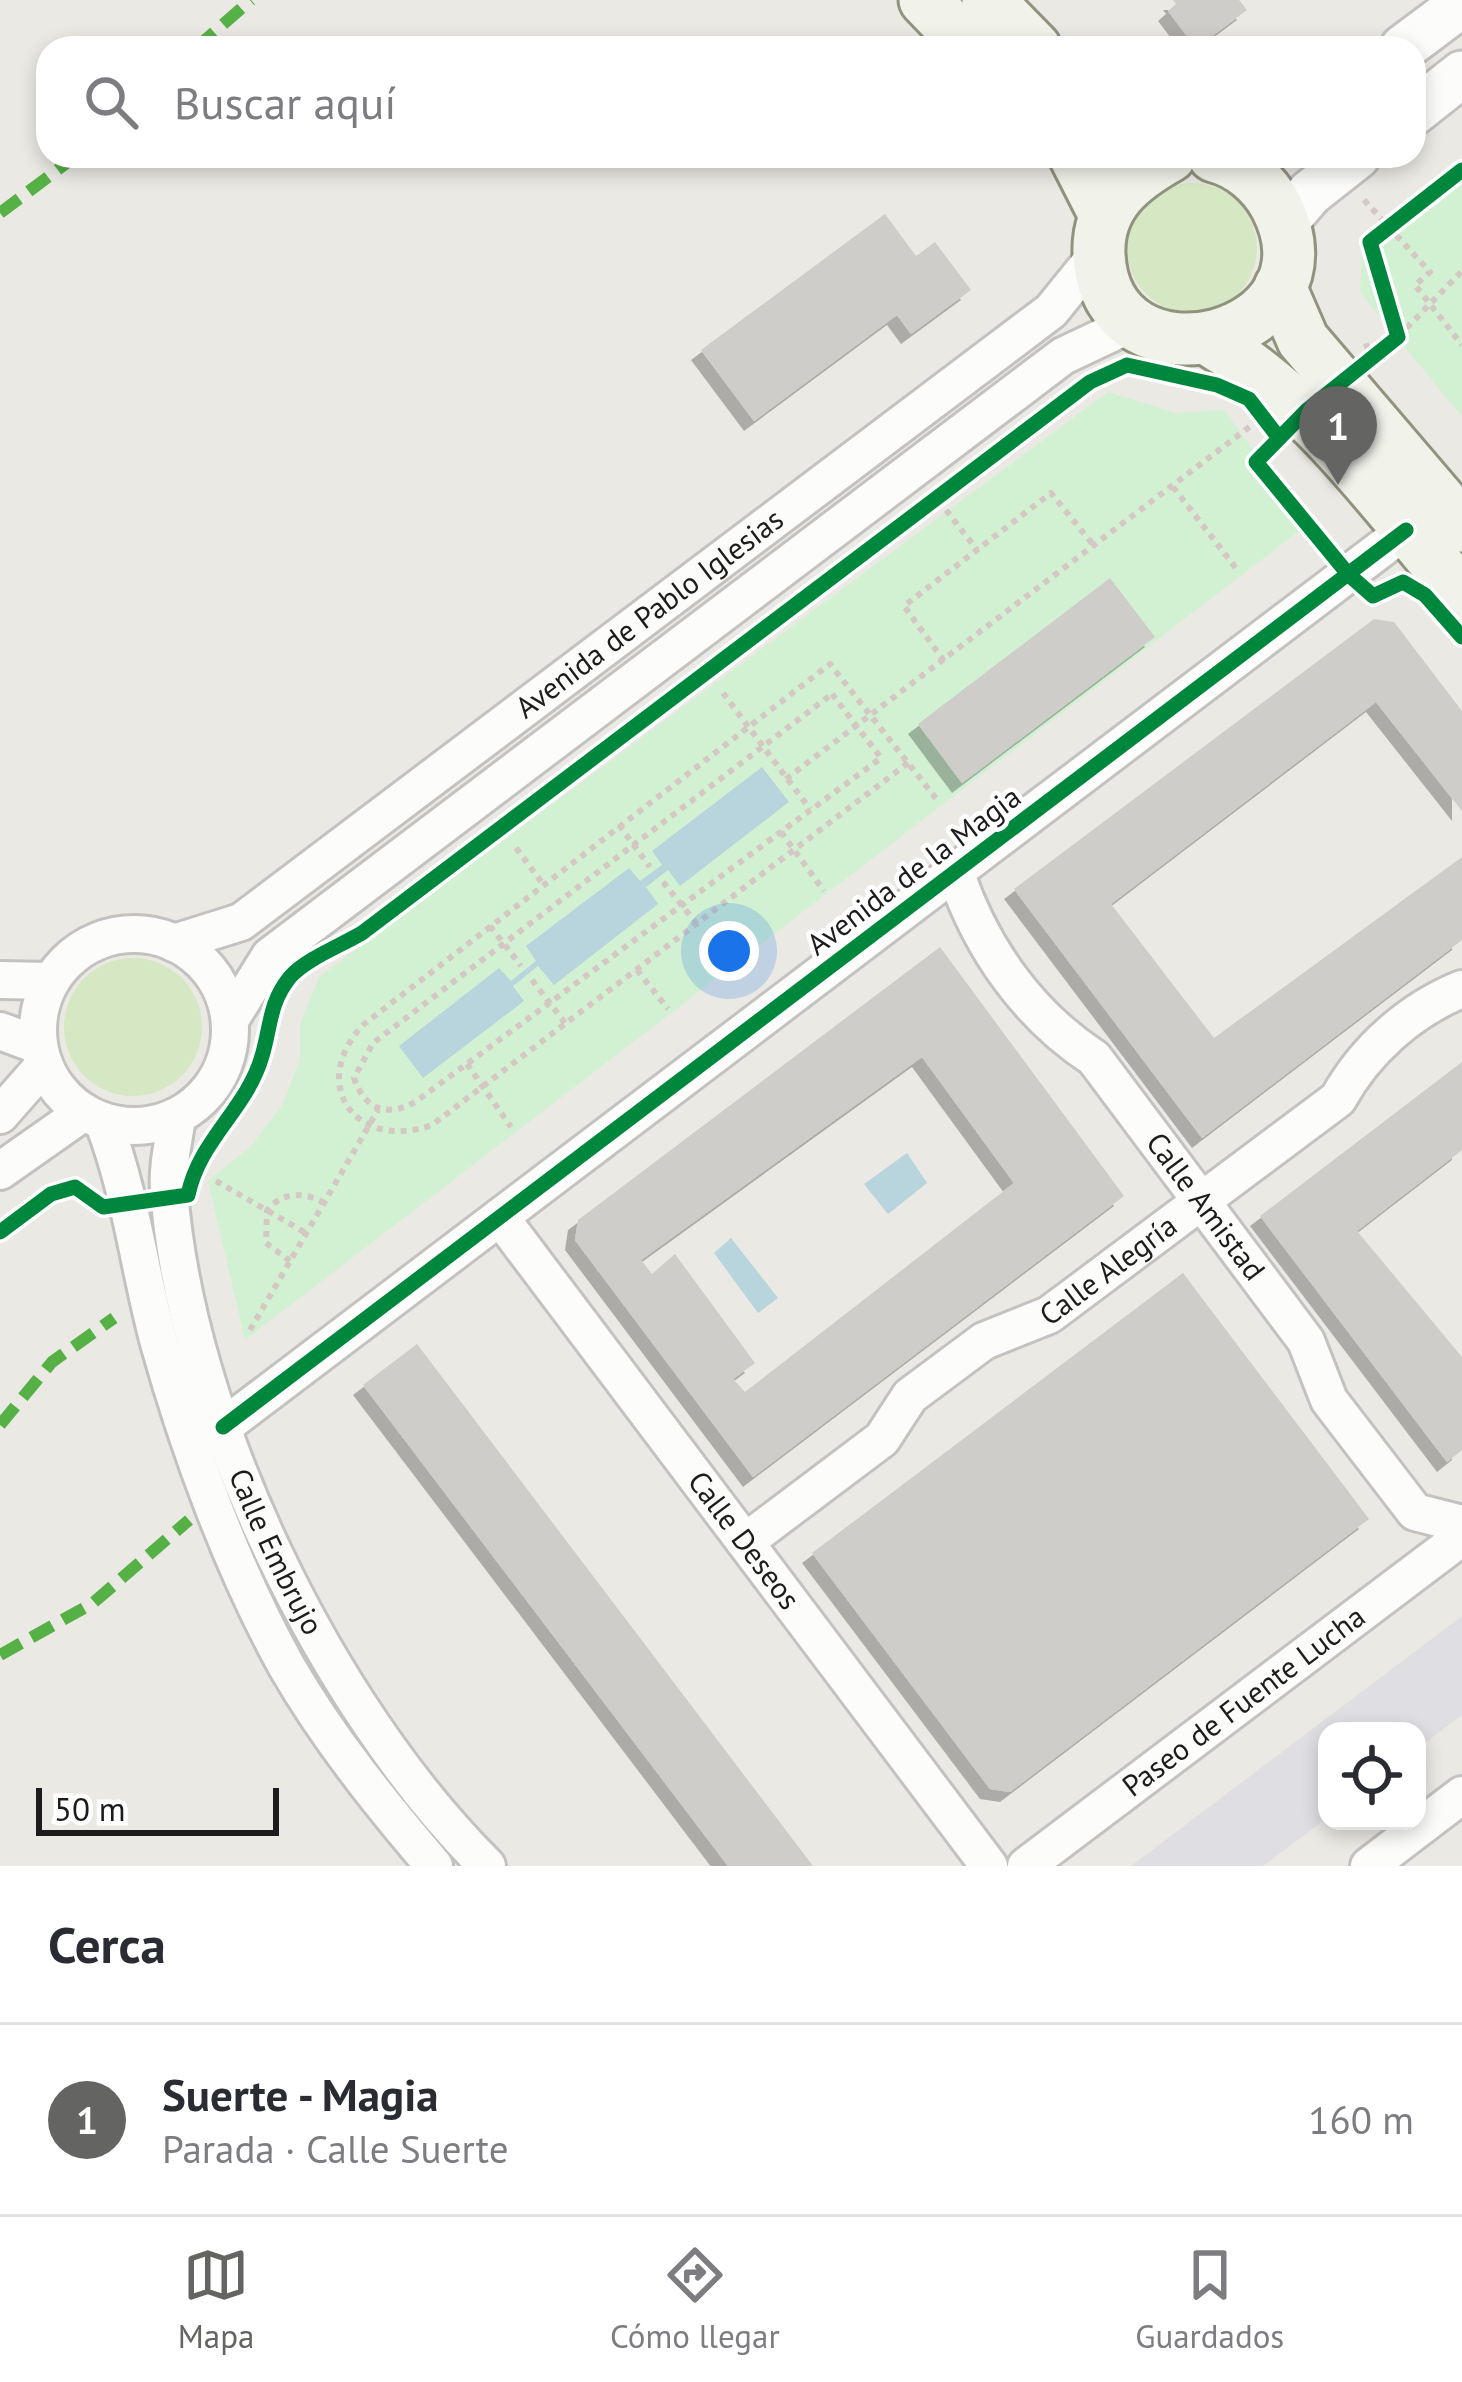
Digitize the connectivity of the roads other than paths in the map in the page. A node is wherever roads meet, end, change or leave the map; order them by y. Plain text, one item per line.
1 (925, 0) edge
2 (988, 0) edge
3 (1462, 4) edge
4 (959, 36) edge
5 (1023, 36) edge
6 (1419, 36) edge
7 (1462, 74) edge
8 (1426, 102) edge
9 (1079, 168) edge
10 (1149, 168) edge
11 (1242, 168) edge
12 (1354, 171) edge
13 (1285, 222) junction
14 (1102, 233) junction
15 (1280, 287) junction
16 (1135, 322) junction
17 (1211, 341) junction
18 (1314, 391) junction
19 (1444, 513) edge
20 (1462, 594) edge
21 (956, 874) junction
22 (174, 943) junction
23 (0, 980) edge
24 (50, 981) junction
25 (1462, 988) edge
26 (230, 1020) junction
27 (0, 1031) edge
28 (41, 1055) junction
29 (0, 1115) edge
30 (93, 1117) junction
31 (177, 1117) junction
32 (0, 1171) edge
33 (1201, 1199) junction
34 (500, 1217) junction
35 (223, 1427) junction
36 (1462, 1524) edge
37 (1462, 1537) edge
38 (745, 1542) junction
39 (1462, 1796) edge
40 (434, 1866) edge
41 (488, 1866) edge
42 (989, 1866) edge
43 (1026, 1866) edge
44 (1369, 1866) edge

1 - 4 main road
2 - 5 main road
3 - 6 street
7 - 8 street
9 - 14 main road
10 - 14 main road
11 - 13 main road
12 - 13 street
13 - 15 main road
14 - 16 main road
14 - 22 street, Avenida de Pablo Iglesias
15 - 17 main road
15 - 18 main road
16 - 17 main road
16 - 26 street, Avenida de Pablo Iglesias
17 - 18 main road
18 - 19 main road
19 - 20 main road
19 - 21 street, Avenida de la Magia
21 - 33 street, Calle Amistad
21 - 34 street, Avenida de la Magia
22 - 24 street
22 - 26 street
23 - 24 street
24 - 28 street
25 - 33 street, Calle Alegría
26 - 31 street
27 - 28 street
28 - 29 street
28 - 30 street
30 - 31 street
30 - 32 street
30 - 40 street, Calle Embrujo
31 - 35 street, Calle Embrujo
33 - 36 street, Calle Amistad
33 - 38 street, Calle Alegría
34 - 35 street, Avenida de la Magia
34 - 38 street, Calle Deseos
35 - 41 street, Calle Embrujo
37 - 43 street, Paseo de Fuente Lucha
38 - 42 street, Calle Deseos
39 - 44 street

